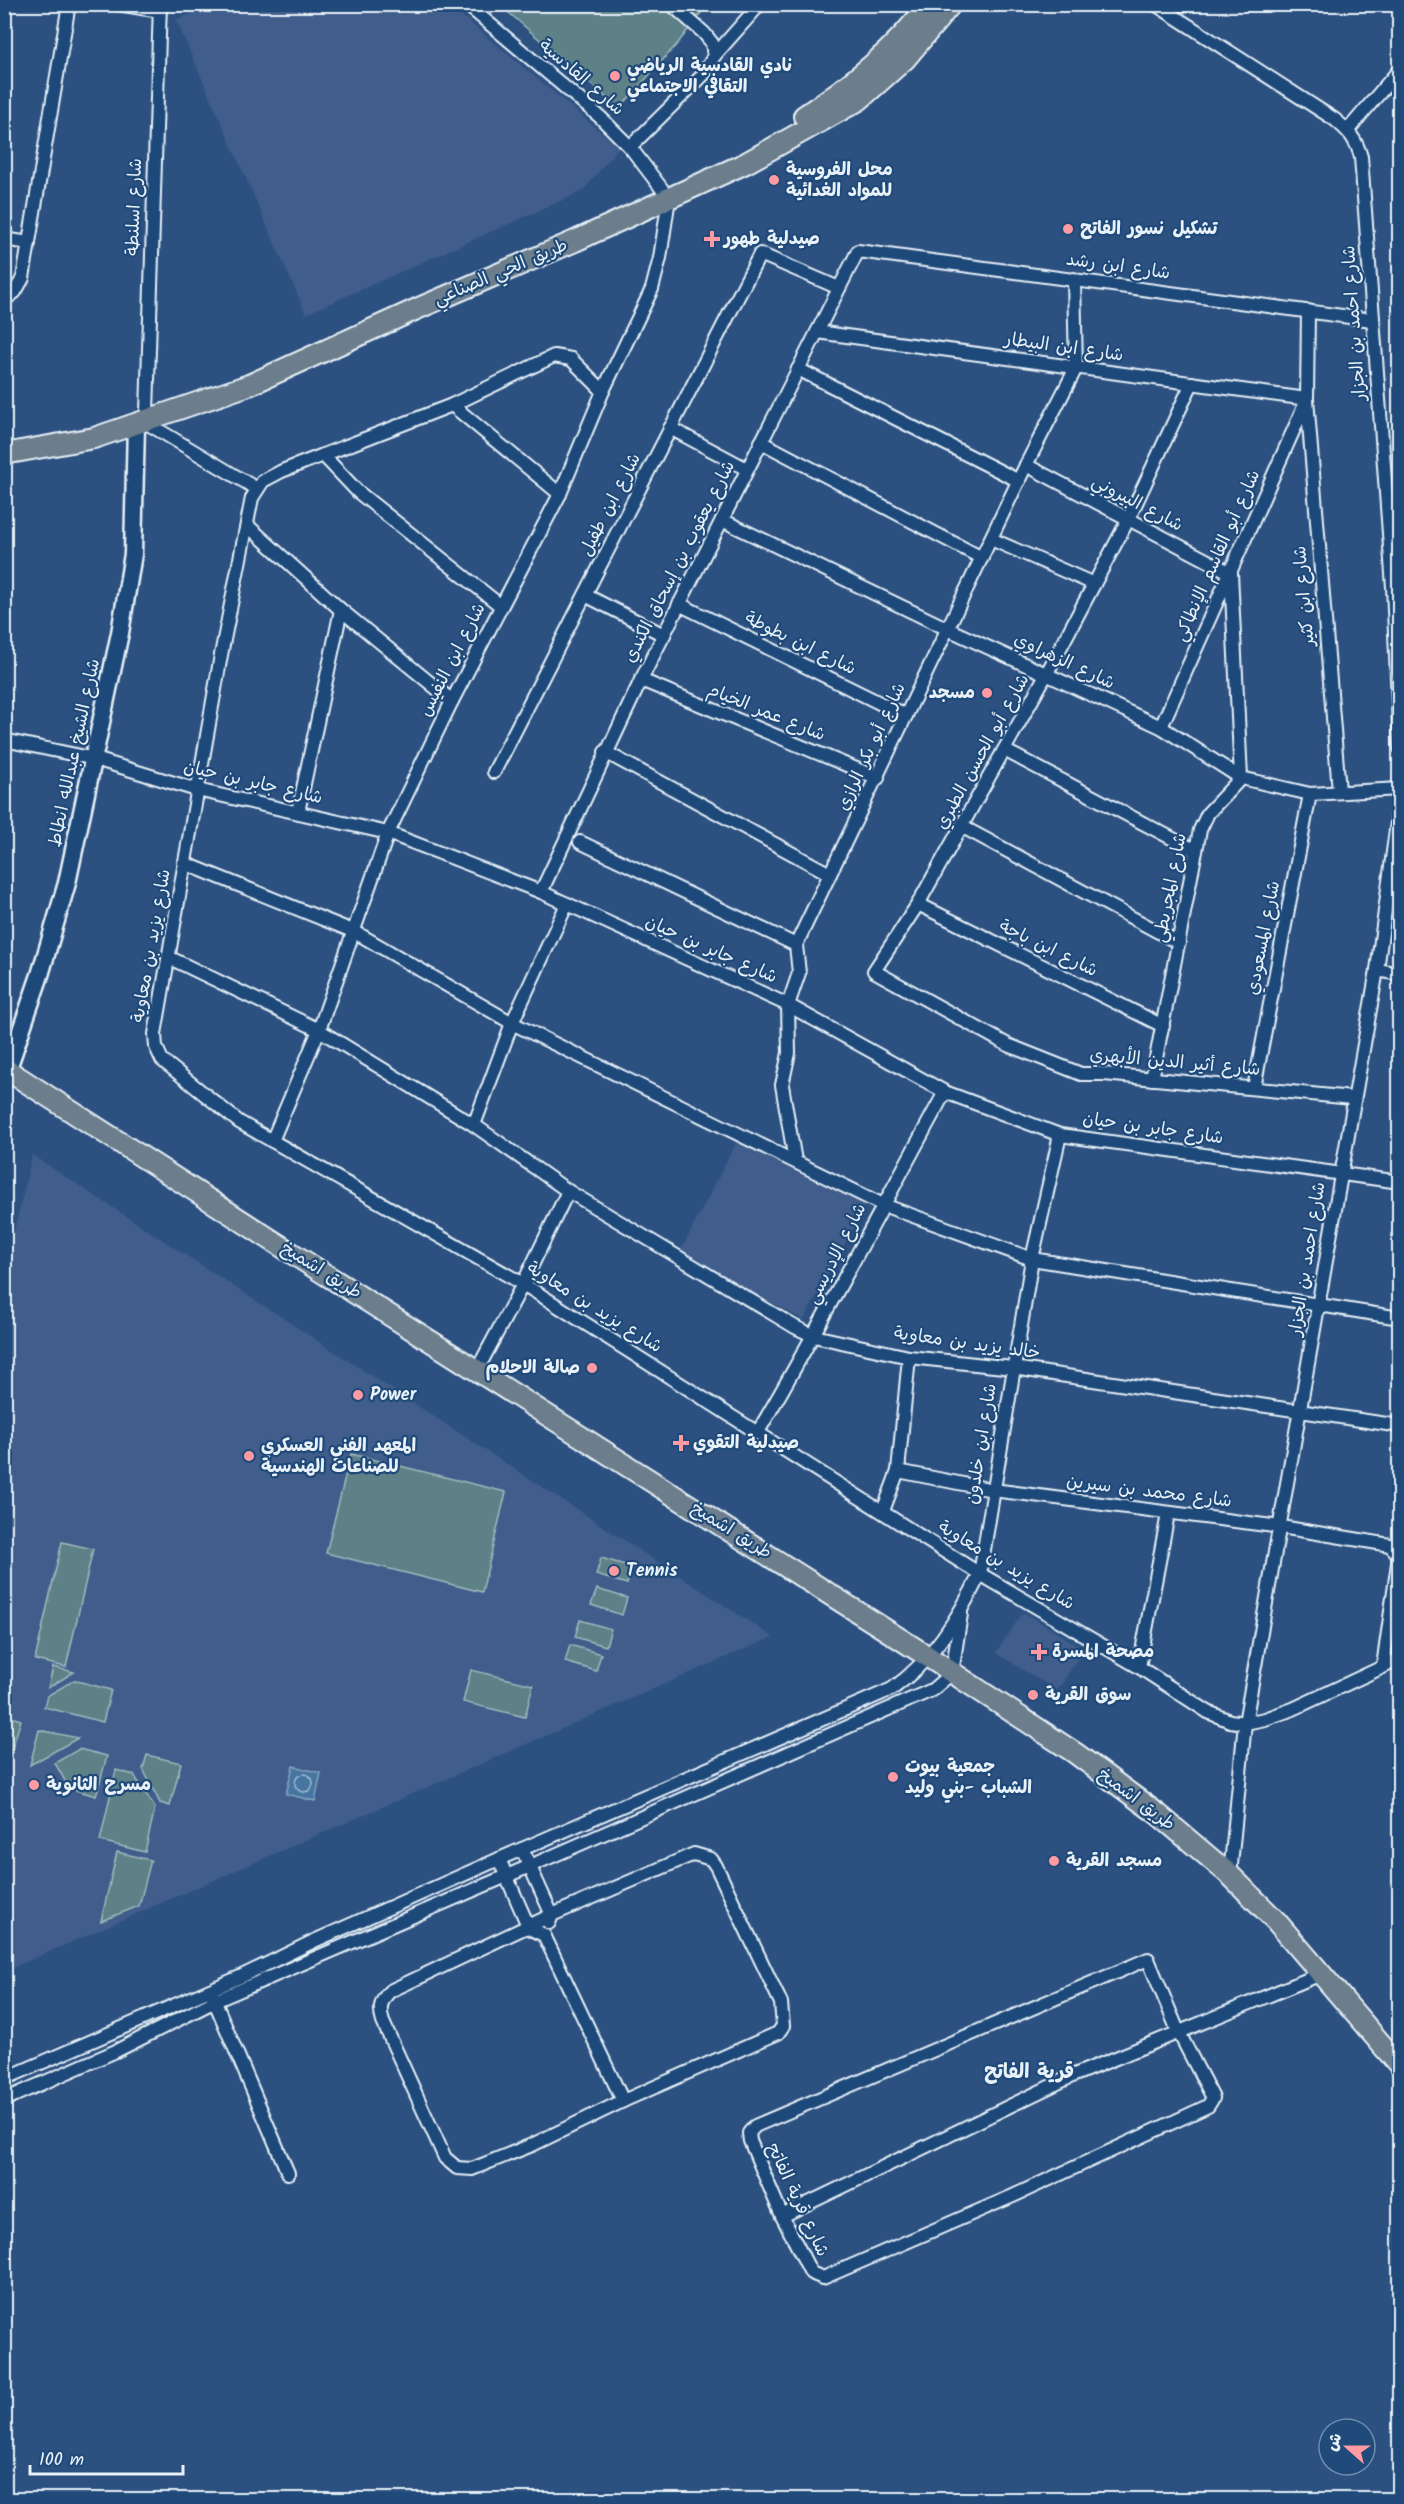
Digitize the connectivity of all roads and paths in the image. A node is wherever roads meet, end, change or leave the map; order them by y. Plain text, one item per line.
1 (69, 4) edge
2 (118, 4) edge
3 (466, 4) edge
4 (671, 4) edge
5 (760, 4) edge
6 (929, 4) edge
7 (951, 4) edge
8 (1155, 4) edge
9 (160, 8) edge
10 (714, 56) junction
11 (1400, 69) edge
12 (1348, 130) junction
13 (630, 147) junction
14 (665, 194) junction
15 (4, 239) edge
16 (29, 243) junction
17 (858, 251) joint
18 (1074, 279) junction
19 (839, 288) junction
20 (4, 300) edge
21 (1308, 311) junction
22 (1372, 320) junction
23 (817, 332) junction
24 (1076, 368) junction
25 (798, 369) junction
26 (1192, 383) junction
27 (603, 391) junction
28 (1307, 399) junction
29 (452, 405) junction
30 (142, 419) junction
31 (670, 428) junction
32 (761, 442) junction
33 (4, 445) edge
34 (4, 454) edge
35 (323, 455) junction
36 (1026, 465) junction
37 (747, 469) junction
38 (1019, 480) junction
39 (256, 489) junction
40 (560, 494) junction
41 (722, 520) junction
42 (1128, 520) junction
43 (247, 525) junction
44 (991, 539) junction
45 (982, 558) junction
46 (1231, 573) junction
47 (1094, 584) junction
48 (585, 595) junction
49 (679, 604) junction
50 (501, 606) junction
51 (342, 610) junction
52 (948, 629) junction
53 (664, 635) junction
54 (1047, 673) junction
55 (641, 680) junction
56 (452, 701) junction
57 (906, 716) junction
58 (1161, 727) junction
59 (4, 740) edge
60 (1400, 748) edge
61 (1004, 750) junction
62 (606, 753) junction
63 (95, 759) junction
64 (494, 772) dead end
65 (878, 778) junction
66 (1241, 778) junction
67 (1400, 789) edge
68 (196, 790) junction
69 (1339, 791) junction
70 (1310, 794) junction
71 (1400, 801) edge
72 (298, 812) junction
73 (961, 826) junction
74 (388, 833) junction
75 (580, 842) dead end
76 (1196, 851) junction
77 (184, 864) junction
78 (830, 874) junction
79 (541, 892) junction
80 (567, 904) junction
81 (918, 904) junction
82 (355, 932) junction
83 (1179, 943) junction
84 (796, 945) junction
85 (168, 957) junction
86 (1377, 970) junction
87 (874, 971) joint
88 (1400, 974) edge
89 (788, 1005) junction
90 (512, 1023) junction
91 (1162, 1026) junction
92 (319, 1030) junction
93 (6, 1073) edge
94 (1152, 1079) junction
95 (1254, 1088) junction
96 (945, 1092) junction
97 (1352, 1098) junction
98 (474, 1125) junction
99 (1060, 1135) junction
100 (272, 1141) junction
101 (795, 1161) junction
102 (1340, 1173) junction
103 (1400, 1182) edge
104 (568, 1191) junction
105 (882, 1205) junction
106 (1032, 1259) junction
107 (523, 1284) junction
108 (1320, 1304) junction
109 (1400, 1318) edge
110 (814, 1336) junction
111 (909, 1357) junction
112 (1013, 1368) junction
113 (477, 1370) junction
114 (1300, 1411) junction
115 (1400, 1426) edge
116 (758, 1432) junction
117 (897, 1471) junction
118 (993, 1490) junction
119 (883, 1511) junction
120 (1168, 1514) junction
121 (1281, 1527) junction
122 (980, 1575) junction
123 (961, 1614) junction
124 (927, 1656) junction
125 (1400, 1659) edge
126 (1383, 1666) junction
127 (1139, 1667) junction
128 (952, 1672) junction
129 (1245, 1723) junction
130 (522, 1849) junction
131 (499, 1859) junction
132 (530, 1866) junction
133 (1230, 1875) junction
134 (507, 1876) junction
135 (552, 1916) junction
136 (528, 1928) junction
137 (544, 1935) junction
138 (1321, 1974) junction
139 (210, 1988) junction
140 (215, 2001) junction
141 (1178, 2031) junction
142 (107, 2033) junction
143 (116, 2051) junction
144 (1400, 2066) edge
145 (4, 2079) edge
146 (4, 2100) edge
147 (623, 2101) junction
148 (288, 2173) dead end
149 (782, 2216) junction

1 - 16 street
2 - 9 street
3 - 13 street, شارع القادسية
4 - 10 street
5 - 10 street
6 - 14 highway, طريق الحي الصناعي
7 - 14 highway, طريق الحي الصناعي
8 - 12 street, شارع احمد بن الجزار
9 - 30 street, شارع اسلنطة
10 - 13 street
11 - 12 street
12 - 22 street, شارع احمد بن الجزار
13 - 14 street, شارع القادسية
14 - 27 street, شارع ابن النفيس
14 - 30 highway, طريق الحي الصناعي
15 - 16 street
16 - 20 street
17 - 18 street, شارع ابن رشد
17 - 19 street, شارع يعقوب بن إسحاق الكندي
18 - 21 street, شارع ابن رشد
18 - 24 street
19 - 23 street, شارع يعقوب بن إسحاق الكندي
19 - 31 street, شارع ابن طفيل
21 - 22 street, شارع ابن رشد
21 - 28 street, شارع ابن كثير
22 - 60 street, شارع احمد بن الجزار
23 - 24 street, شارع ابن البيطار
23 - 25 street, شارع يعقوب بن إسحاق الكندي
24 - 26 street, شارع ابن البيطار
24 - 36 street, شارع أبو بكر الرازي
25 - 32 street, شارع يعقوب بن إسحاق الكندي
25 - 38 street
26 - 28 street, شارع ابن البيطار
26 - 42 street, شارع أبو الحسن الطبري
27 - 29 street
27 - 40 street, شارع ابن النفيس
28 - 46 street, شارع أبو القاسم الإنطاكي
28 - 69 street, شارع ابن كثير
29 - 35 street
29 - 40 street
30 - 33 highway, طريق الحي الصناعي
30 - 34 highway, طريق الحي الصناعي
30 - 39 street
30 - 63 main road, شارع الشيخ عبدالله انطاط
31 - 37 street
31 - 48 street, شارع ابن طفيل
32 - 37 street, شارع يعقوب بن إسحاق الكندي
32 - 45 street
35 - 39 street
35 - 50 street
36 - 38 street, شارع أبو بكر الرازي
36 - 42 street, شارع البيروني
37 - 41 street, شارع يعقوب بن إسحاق الكندي
38 - 44 street, شارع أبو بكر الرازي
39 - 43 street, شارع يزيد بن معاوية
40 - 50 street, شارع ابن النفيس
41 - 49 street, شارع يعقوب بن إسحاق الكندي
41 - 52 street, شارع الزهراوي
42 - 46 street, شارع البيروني
42 - 47 street, شارع أبو الحسن الطبري
43 - 51 street
43 - 68 street, شارع يزيد بن معاوية
44 - 45 street, شارع أبو بكر الرازي
44 - 47 street
45 - 52 street, شارع أبو بكر الرازي
46 - 58 street, شارع أبو القاسم الإنطاكي
46 - 66 street
47 - 54 street, شارع أبو الحسن الطبري
48 - 53 street
48 - 64 street, شارع ابن طفيل
49 - 53 street, شارع يعقوب بن إسحاق الكندي
49 - 57 street, شارع ابن بطوطة
50 - 56 street, شارع ابن النفيس
51 - 56 street
51 - 72 street
52 - 54 street, شارع الزهراوي
52 - 57 street, شارع أبو بكر الرازي
53 - 55 street, شارع يعقوب بن إسحاق الكندي
54 - 58 street, شارع الزهراوي
54 - 61 street, شارع أبو الحسن الطبري
55 - 62 street, شارع يعقوب بن إسحاق الكندي
55 - 65 street, شارع عمر الخيام
56 - 74 street, شارع ابن النفيس
57 - 65 street, شارع أبو بكر الرازي
58 - 66 street, شارع الزهراوي
59 - 63 street, شارع جابر بن حيان
61 - 73 street, شارع أبو الحسن الطبري
61 - 76 street
62 - 78 street
62 - 79 street, شارع يعقوب بن إسحاق الكندي
63 - 68 street, شارع جابر بن حيان
63 - 93 main road, شارع الشيخ عبدالله انطاط
65 - 78 street, شارع أبو بكر الرازي
66 - 70 street, شارع الزهراوي
66 - 76 street, شارع المجريطي
67 - 69 street, شارع الزهراوي
68 - 72 street, شارع جابر بن حيان
68 - 77 street, شارع يزيد بن معاوية
69 - 70 street, شارع الزهراوي
70 - 95 street, شارع المسعودي
71 - 86 street, شارع احمد بن الجزار
72 - 74 street, شارع جابر بن حيان
73 - 81 street, شارع أبو الحسن الطبري
73 - 83 street
74 - 79 street, شارع جابر بن حيان
74 - 82 street, شارع ابن النفيس
75 - 84 street
76 - 83 street, شارع المجريطي
77 - 82 street
77 - 85 street, شارع يزيد بن معاوية
78 - 84 street, شارع أبو بكر الرازي
79 - 80 street, شارع جابر بن حيان
80 - 89 street, شارع جابر بن حيان
80 - 90 street
81 - 87 street, شارع أبو الحسن الطبري
81 - 91 street, شارع ابن باجة
82 - 90 street
82 - 92 street, شارع ابن النفيس
83 - 91 street, شارع المجريطي
84 - 89 street
85 - 92 street, خالد يزيد بن معاوية
85 - 100 street, شارع يزيد بن معاوية
86 - 88 street
86 - 97 street, شارع احمد بن الجزار
87 - 94 street, شارع أثير الدين الأبهري
89 - 96 street, شارع جابر بن حيان
89 - 101 street
90 - 98 street
90 - 101 street
91 - 94 street, شارع المجريطي
92 - 98 street, خالد يزيد بن معاوية
92 - 100 street, شارع ابن النفيس
93 - 113 highway, طريق اشميخ
94 - 95 street, شارع أثير الدين الأبهري
95 - 97 street, شارع أثير الدين الأبهري
96 - 99 street, شارع جابر بن حيان
96 - 105 street, شارع الإدريسي
97 - 102 street, شارع احمد بن الجزار
98 - 104 street, خالد يزيد بن معاوية
99 - 102 street, شارع جابر بن حيان
99 - 106 street, شارع ابن خلدون
100 - 107 street, شارع يزيد بن معاوية
101 - 105 street
102 - 103 street, شارع جابر بن حيان
102 - 108 street, شارع احمد بن الجزار
104 - 107 street
104 - 110 street, خالد يزيد بن معاوية
105 - 106 street
105 - 110 street, شارع الإدريسي
106 - 108 street
106 - 112 street, شارع ابن خلدون
107 - 113 street
107 - 116 street, شارع يزيد بن معاوية
108 - 109 street
108 - 114 street, شارع احمد بن الجزار
110 - 111 street, خالد يزيد بن معاوية
110 - 116 street, شارع الإدريسي
111 - 112 street, خالد يزيد بن معاوية
111 - 117 street
112 - 114 street, خالد يزيد بن معاوية
112 - 118 street, شارع ابن خلدون
113 - 124 highway, طريق اشميخ
114 - 115 street, خالد يزيد بن معاوية
114 - 121 street, شارع احمد بن الجزار
116 - 119 street, شارع يزيد بن معاوية
117 - 118 street, شارع محمد بن سيرين
117 - 119 street
118 - 120 street, شارع محمد بن سيرين
118 - 122 street, شارع ابن خلدون
119 - 122 street, شارع يزيد بن معاوية
120 - 121 street, شارع محمد بن سيرين
120 - 127 street
121 - 126 street, شارع محمد بن سيرين
121 - 129 street, شارع احمد بن الجزار
122 - 123 street, شارع ابن خلدون
122 - 127 street, شارع يزيد بن معاوية
123 - 124 street
123 - 128 street
124 - 128 highway, طريق اشميخ
124 - 130 street
125 - 126 street
126 - 129 street
127 - 129 street, شارع يزيد بن معاوية
128 - 132 street
128 - 133 highway, طريق اشميخ
129 - 133 street, شارع احمد بن الجزار
130 - 131 street
130 - 132 street
131 - 134 street
131 - 139 street
132 - 134 street
132 - 135 street
133 - 138 highway, طريق اشميخ
134 - 136 street
134 - 140 street
135 - 136 street
135 - 137 street
135 - 147 street
136 - 137 street
136 - 147 street
137 - 147 street
138 - 141 street
138 - 144 highway, طريق اشميخ
139 - 140 street
139 - 142 street
140 - 143 street
140 - 148 street
141 - 149 street
141 - 149 street, شارع قرية الفاتح
141 - 149 street, شارع قرية الفاتح
142 - 143 street
142 - 145 street
143 - 146 street

